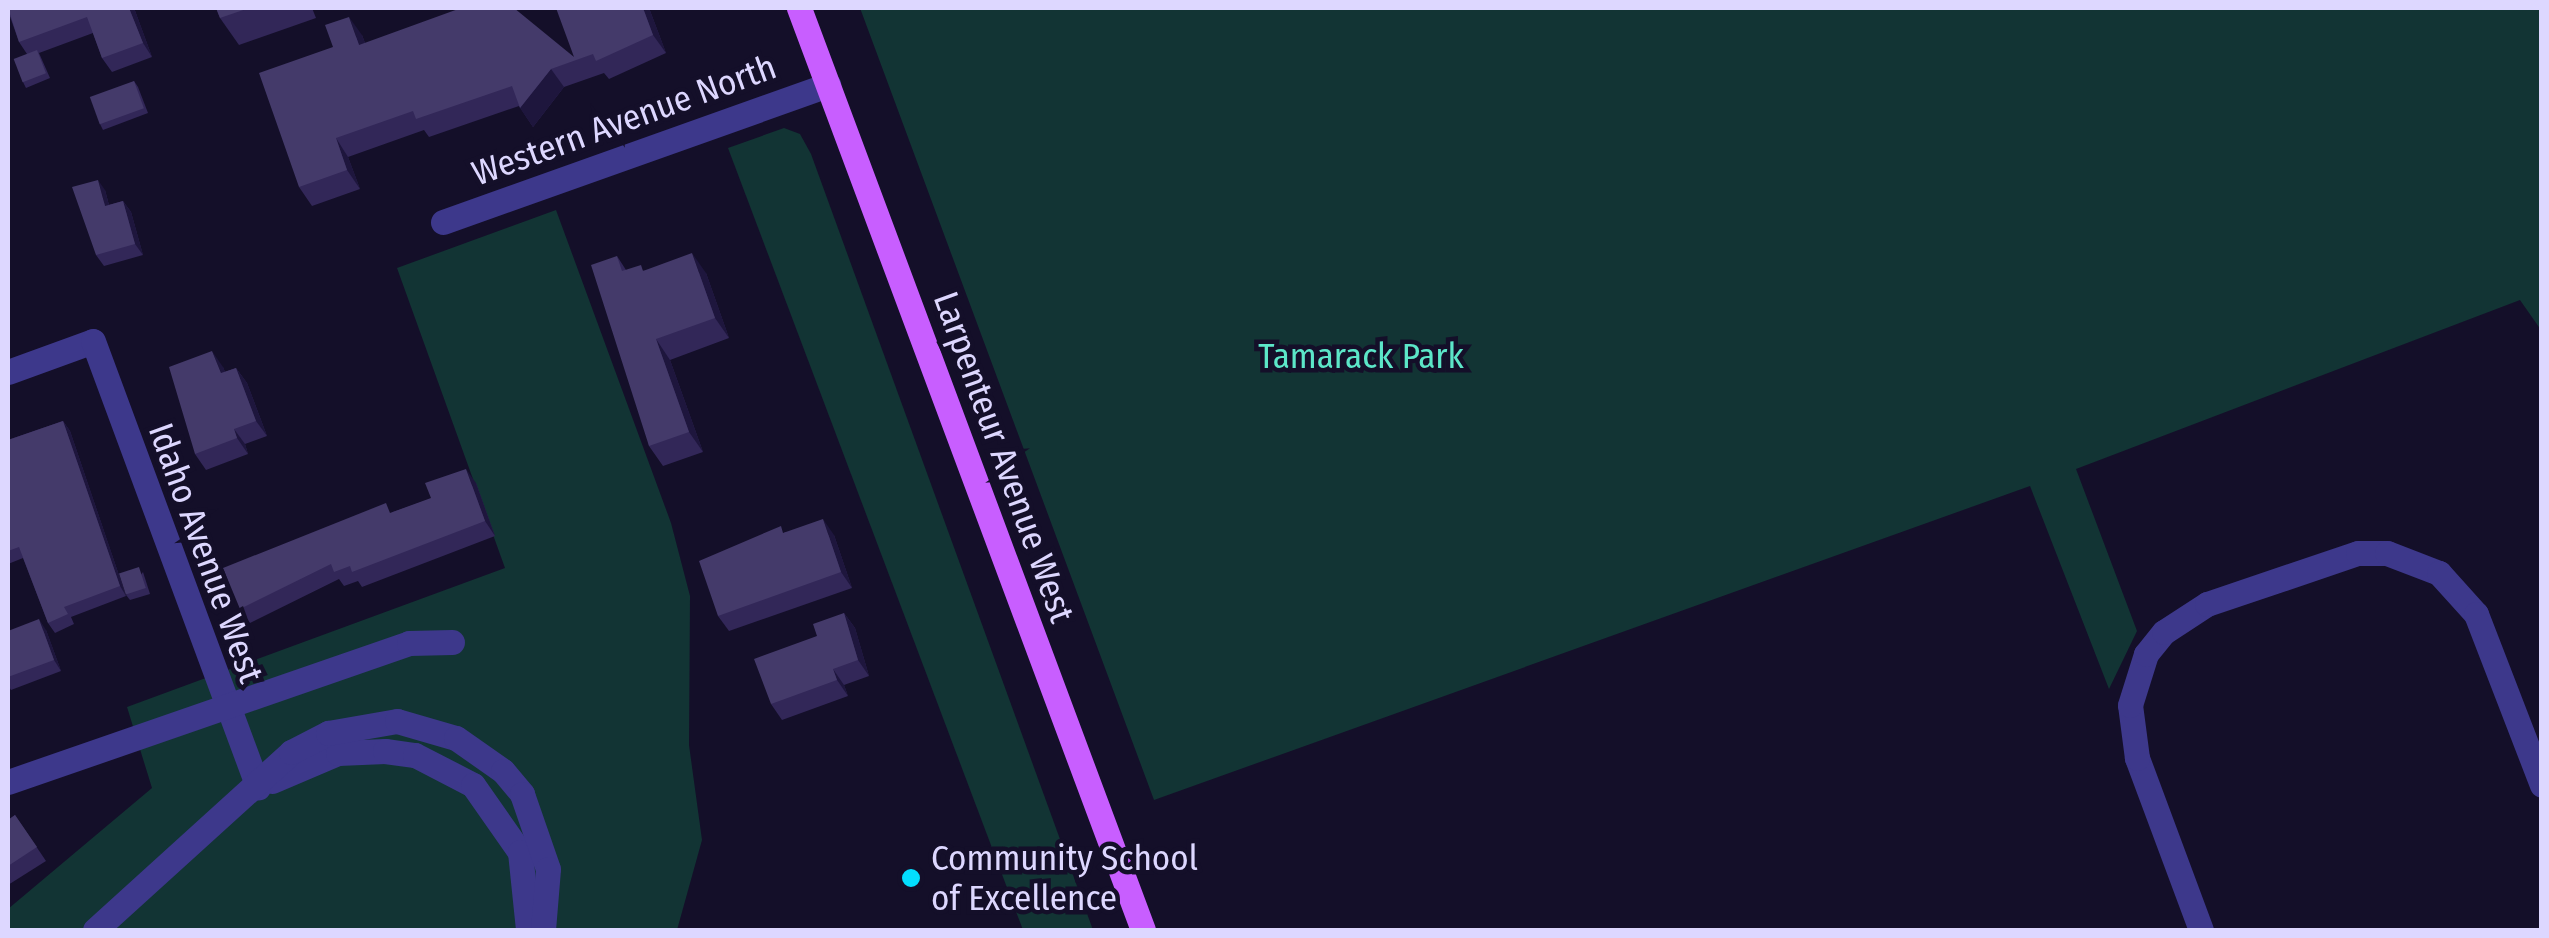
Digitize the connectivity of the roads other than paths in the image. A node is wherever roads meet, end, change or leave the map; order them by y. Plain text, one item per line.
1 (799, 8) edge
2 (828, 85) junction
3 (443, 222) dead end
4 (8, 372) edge
5 (452, 642) dead end
6 (223, 704) junction
7 (8, 782) edge
8 (2542, 784) edge
9 (258, 788) junction
10 (95, 930) edge
11 (528, 930) edge
12 (543, 930) edge
13 (1143, 930) edge
14 (2201, 930) edge

1 - 2 main road, Larpenteur Avenue West
2 - 3 street, Western Avenue North
2 - 13 main road, Larpenteur Avenue West
4 - 6 street, Idaho Avenue West
5 - 6 street
6 - 7 street
6 - 9 street, Idaho Avenue West
8 - 14 street
9 - 10 street
9 - 11 street
9 - 12 street

